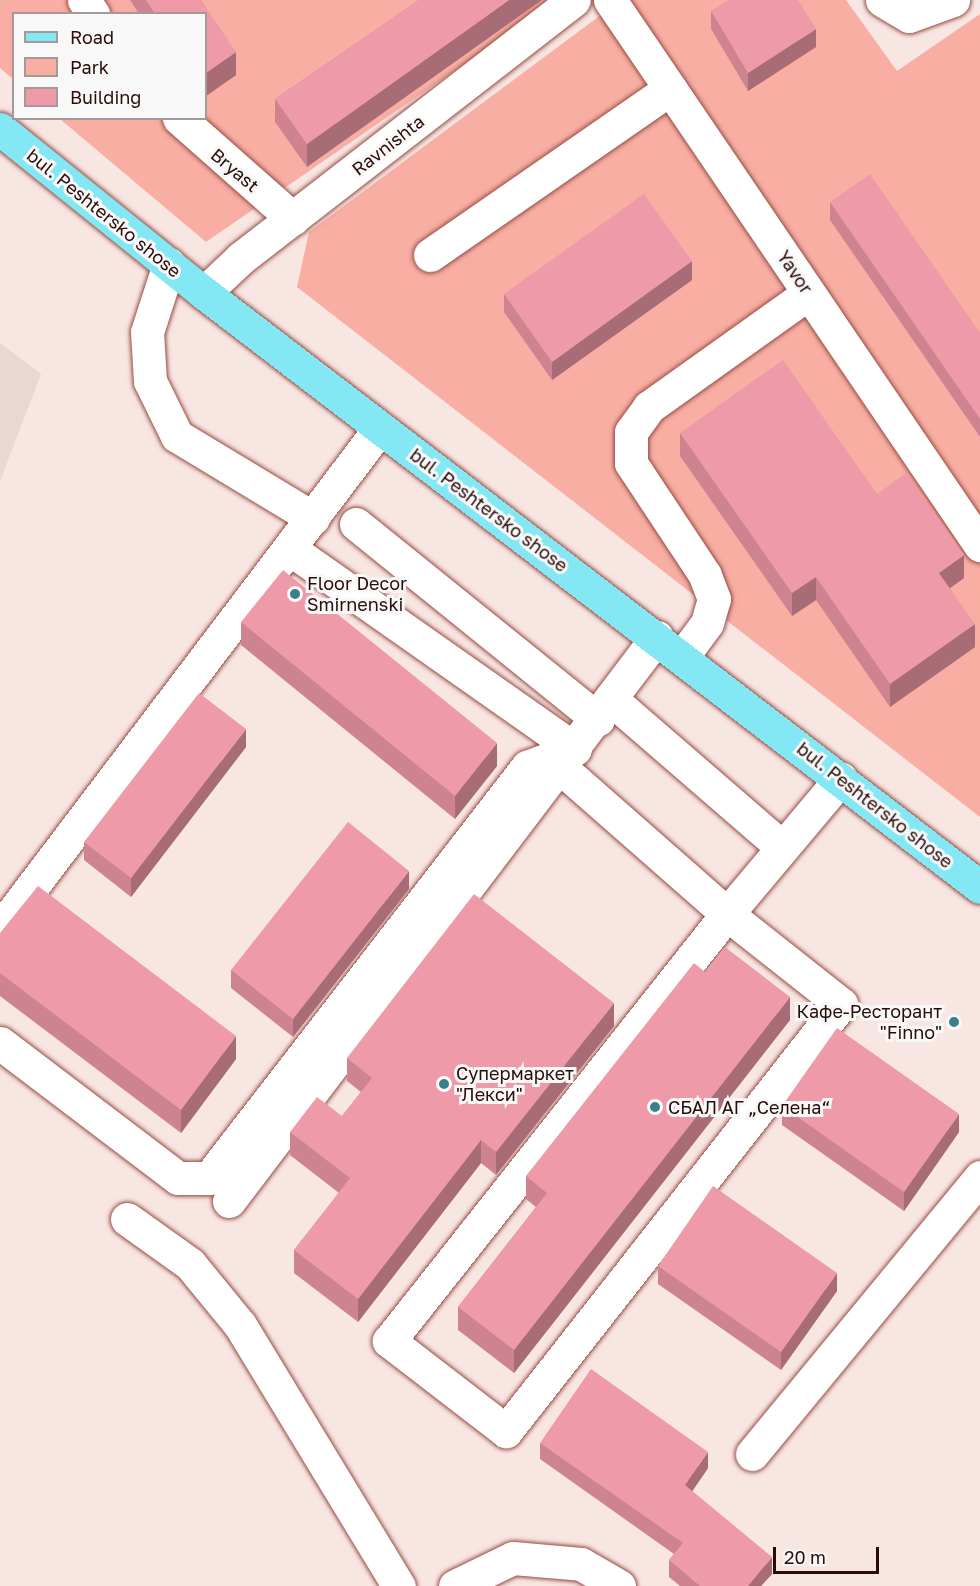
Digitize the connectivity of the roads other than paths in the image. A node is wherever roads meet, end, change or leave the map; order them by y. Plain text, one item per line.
1 (574, 0) edge
2 (610, 0) edge
3 (882, 0) edge
4 (953, 0) edge
5 (670, 89) junction
6 (181, 120) edge
7 (0, 129) edge
8 (293, 219) junction
9 (430, 255) dead end
10 (169, 264) junction
11 (204, 293) junction
12 (809, 294) junction
13 (380, 428) junction
14 (313, 518) junction
15 (356, 524) dead end
16 (980, 545) edge
17 (290, 549) junction
18 (670, 647) junction
19 (605, 710) junction
20 (568, 759) junction
21 (841, 778) junction
22 (782, 847) junction
23 (980, 887) edge
24 (727, 914) junction
25 (0, 929) edge
26 (0, 1043) edge
27 (980, 1177) edge
28 (229, 1202) dead end
29 (127, 1219) dead end
30 (753, 1454) dead end
31 (399, 1586) edge
32 (455, 1586) edge
33 (619, 1586) edge

1 - 8 street, Ravnishta
2 - 5 street, Yavor
3 - 4 street
5 - 9 street
5 - 12 street, Yavor
6 - 8 street, Bryast
7 - 10 main road, bul. Peshtersko shose
8 - 11 street, Ravnishta
10 - 11 main road, bul. Peshtersko shose
10 - 14 street
11 - 13 main road, bul. Peshtersko shose
12 - 16 street, Yavor
12 - 18 street
13 - 14 street
13 - 18 main road, bul. Peshtersko shose
14 - 17 street
15 - 19 street
17 - 20 street
17 - 25 street
18 - 19 street
18 - 21 main road, bul. Peshtersko shose
19 - 20 street
19 - 22 street
20 - 24 street
20 - 26 street
20 - 28 street
21 - 22 street
21 - 23 main road, bul. Peshtersko shose
22 - 24 street
24 - 24 street
27 - 30 street
29 - 31 street
32 - 33 street

